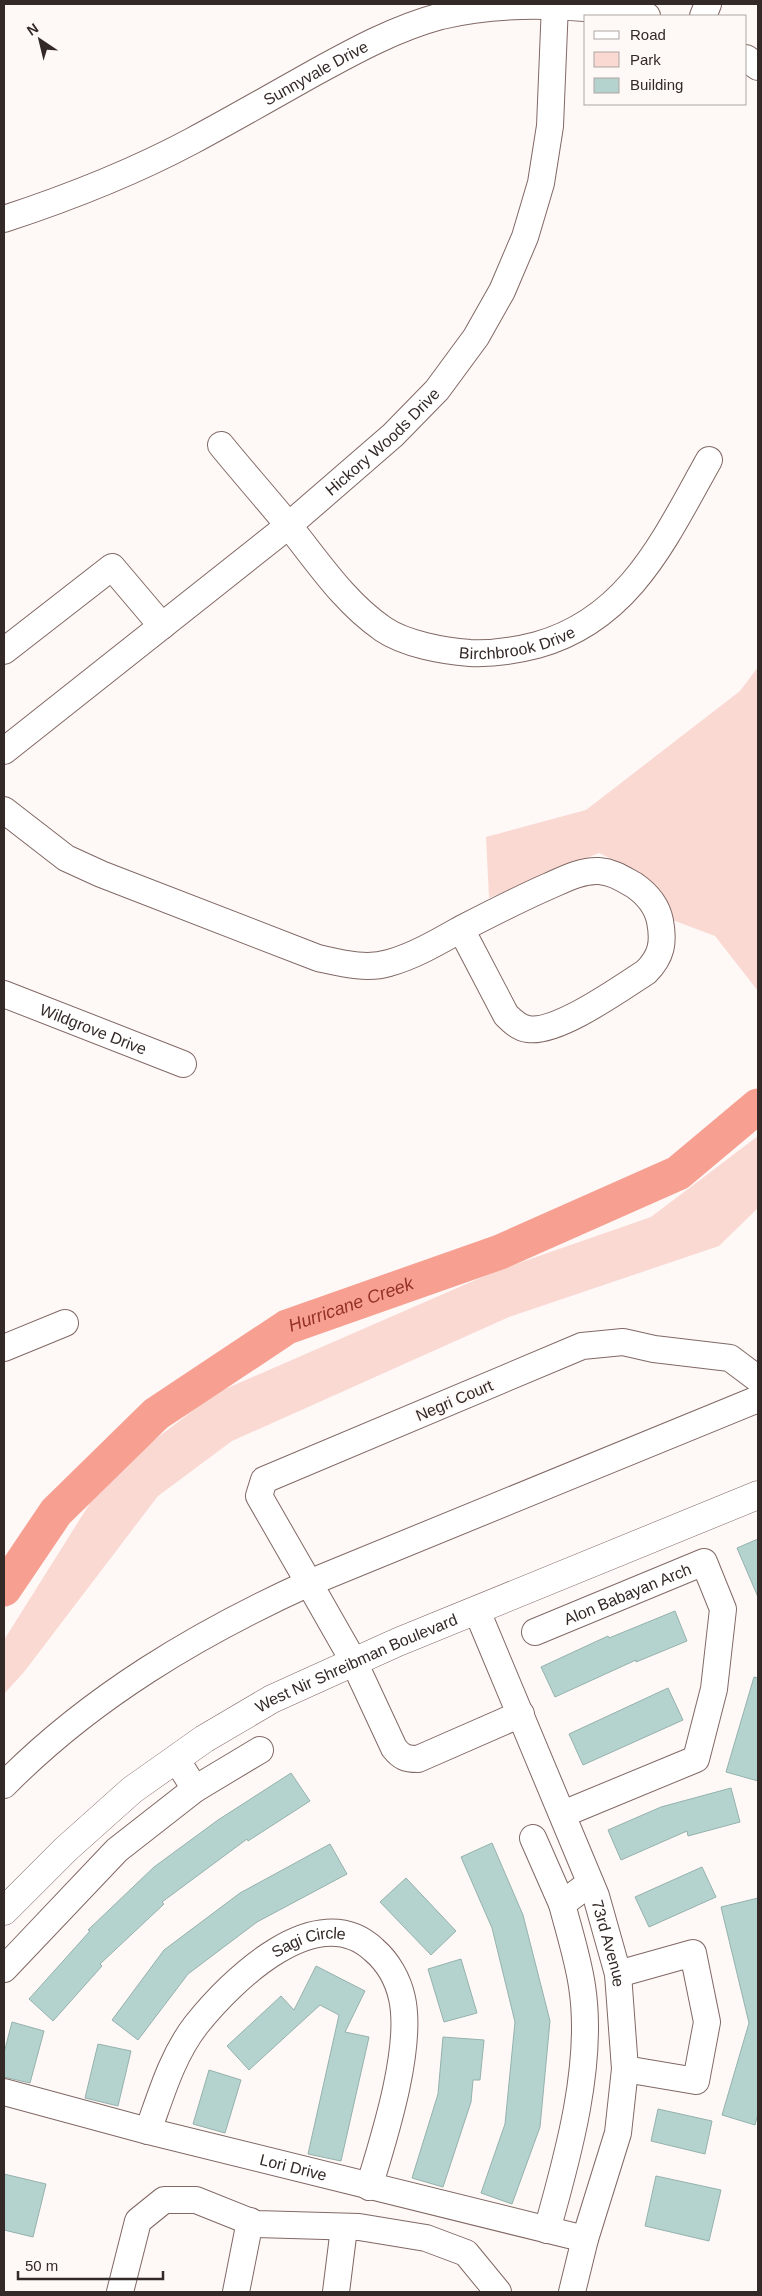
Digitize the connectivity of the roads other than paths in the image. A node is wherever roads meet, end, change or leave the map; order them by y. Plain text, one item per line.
1 (555, 5) edge
2 (641, 15) edge
3 (747, 59) edge
4 (758, 67) edge
5 (4, 218) edge
6 (221, 445) dead end
7 (709, 460) dead end
8 (288, 526) junction
9 (162, 626) junction
10 (4, 651) edge
11 (4, 751) edge
12 (4, 810) edge
13 (461, 929) junction
14 (4, 994) edge
15 (183, 1064) dead end
16 (65, 1323) dead end
17 (4, 1348) edge
18 (758, 1379) edge
19 (758, 1399) edge
20 (758, 1495) edge
21 (309, 1583) junction
22 (477, 1611) junction
23 (535, 1632) dead end
24 (354, 1662) junction
25 (521, 1714) junction
26 (260, 1750) dead end
27 (176, 1759) junction
28 (4, 1785) edge
29 (195, 1789) junction
30 (563, 1814) junction
31 (533, 1838) dead end
32 (590, 1882) junction
33 (562, 1904) junction
34 (4, 1911) edge
35 (4, 1969) edge
36 (618, 1974) junction
37 (625, 2069) junction
38 (4, 2092) edge
39 (148, 2131) junction
40 (369, 2187) junction
41 (250, 2221) junction
42 (344, 2228) junction
43 (547, 2230) junction
44 (585, 2239) junction
45 (120, 2292) edge
46 (236, 2292) edge
47 (336, 2292) edge
48 (498, 2292) edge
49 (572, 2292) edge

1 - 2 street, Sunnyvale Drive
1 - 5 street, Sunnyvale Drive
1 - 8 street, Hickory Woods Drive
3 - 4 street
6 - 8 street, Birchbrook Drive
7 - 8 street, Birchbrook Drive
8 - 9 street, Hickory Woods Drive
9 - 10 street
9 - 11 street, Hickory Woods Drive
12 - 13 street
13 - 13 street
14 - 15 street, Wildgrove Drive
16 - 17 street
18 - 21 street, Negri Court
19 - 21 street
20 - 22 main road, West Nir Shreibman Boulevard
21 - 24 street, Negri Court
21 - 28 street
22 - 24 main road, West Nir Shreibman Boulevard
22 - 25 street, 73rd Avenue
23 - 30 street, Alon Babayan Arch
24 - 25 street, Negri Court
24 - 27 main road, West Nir Shreibman Boulevard
25 - 30 street, 73rd Avenue
26 - 29 street
27 - 29 street
27 - 34 main road, West Nir Shreibman Boulevard
29 - 35 street
30 - 32 street, 73rd Avenue
31 - 33 street
32 - 33 street
32 - 36 street, 73rd Avenue
33 - 43 street
36 - 37 street, 73rd Avenue
36 - 37 street
37 - 44 street, 73rd Avenue
38 - 39 street, Lori Drive
39 - 40 street, Lori Drive
39 - 40 street, Sagi Circle
40 - 43 street, Lori Drive
41 - 42 street
41 - 45 street
41 - 46 street
42 - 47 street
42 - 48 street
43 - 44 street, Lori Drive
44 - 49 street, 73rd Avenue

